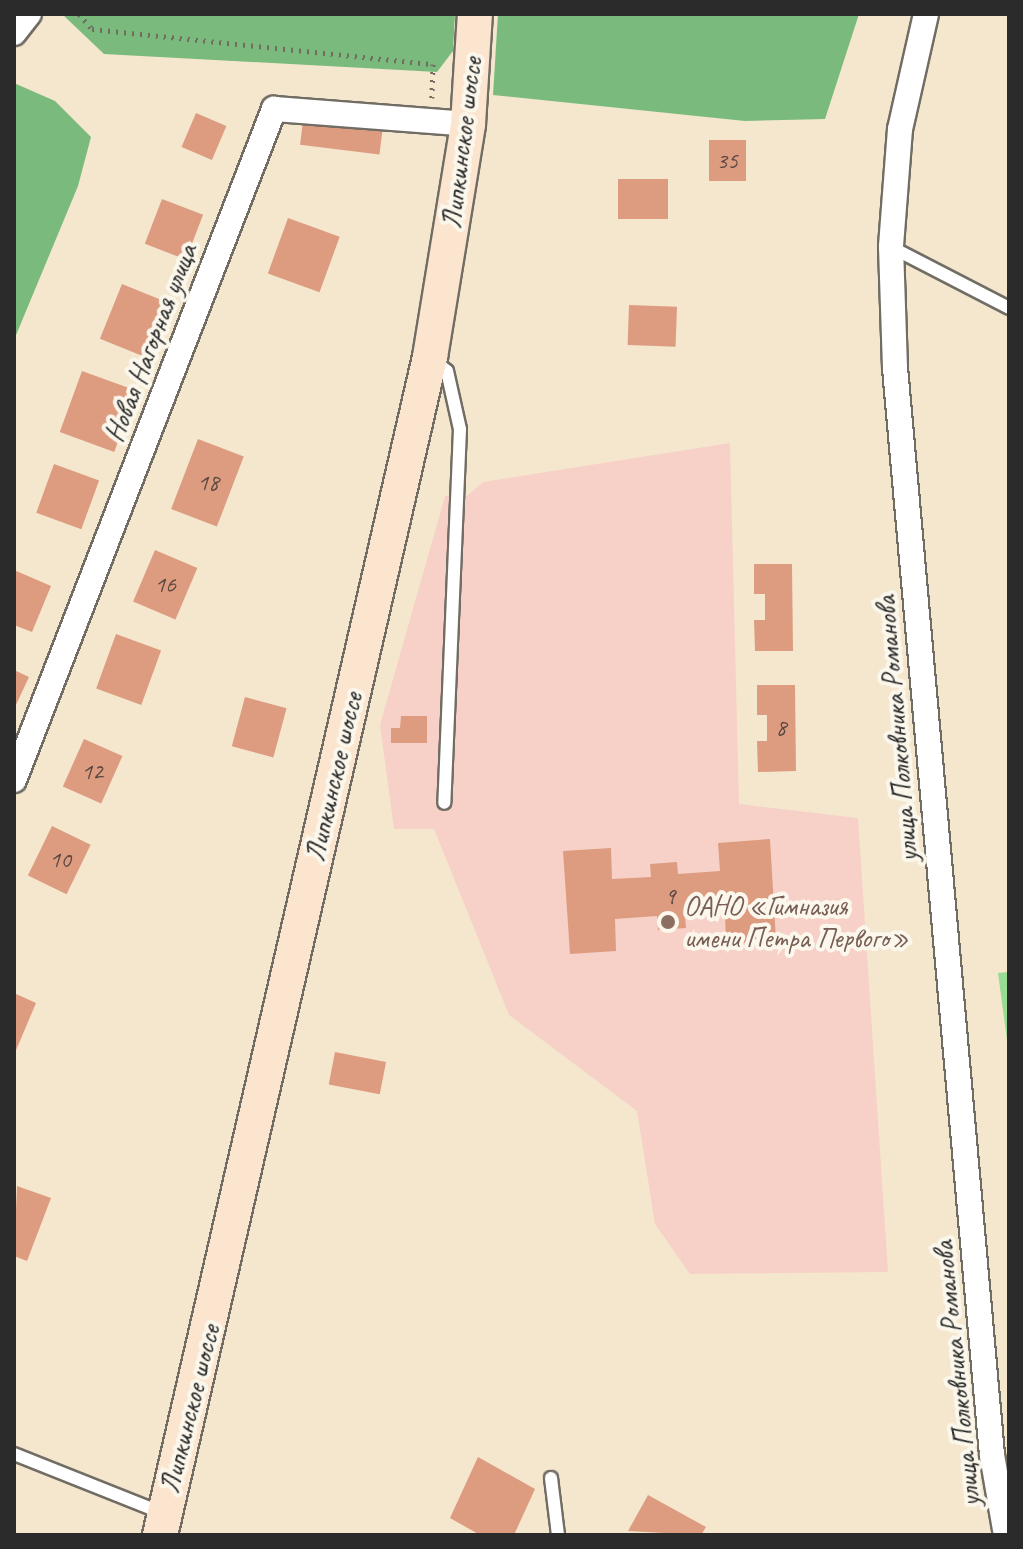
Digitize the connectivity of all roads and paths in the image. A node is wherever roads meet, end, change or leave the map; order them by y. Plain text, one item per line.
1 (29, 14) edge
2 (79, 14) edge
3 (475, 14) edge
4 (926, 14) edge
5 (14, 33) edge
6 (431, 123) junction
7 (468, 124) junction
8 (891, 247) junction
9 (1009, 308) edge
10 (430, 357) junction
11 (14, 780) edge
12 (444, 803) dead end
13 (14, 1454) edge
14 (551, 1478) dead end
15 (162, 1525) edge
16 (558, 1535) edge
17 (1006, 1535) edge

1 - 5 street
2 - 6 path
3 - 7 street, Липкинское шоссе
4 - 8 street, улица Полковника Романова
6 - 7 street, Новая Нагорная улица
6 - 11 street, Новая Нагорная улица
7 - 10 street, Липкинское шоссе
8 - 9 lane
8 - 17 street, улица Полковника Романова
10 - 12 lane
10 - 15 street, Липкинское шоссе
13 - 15 lane
14 - 16 lane

